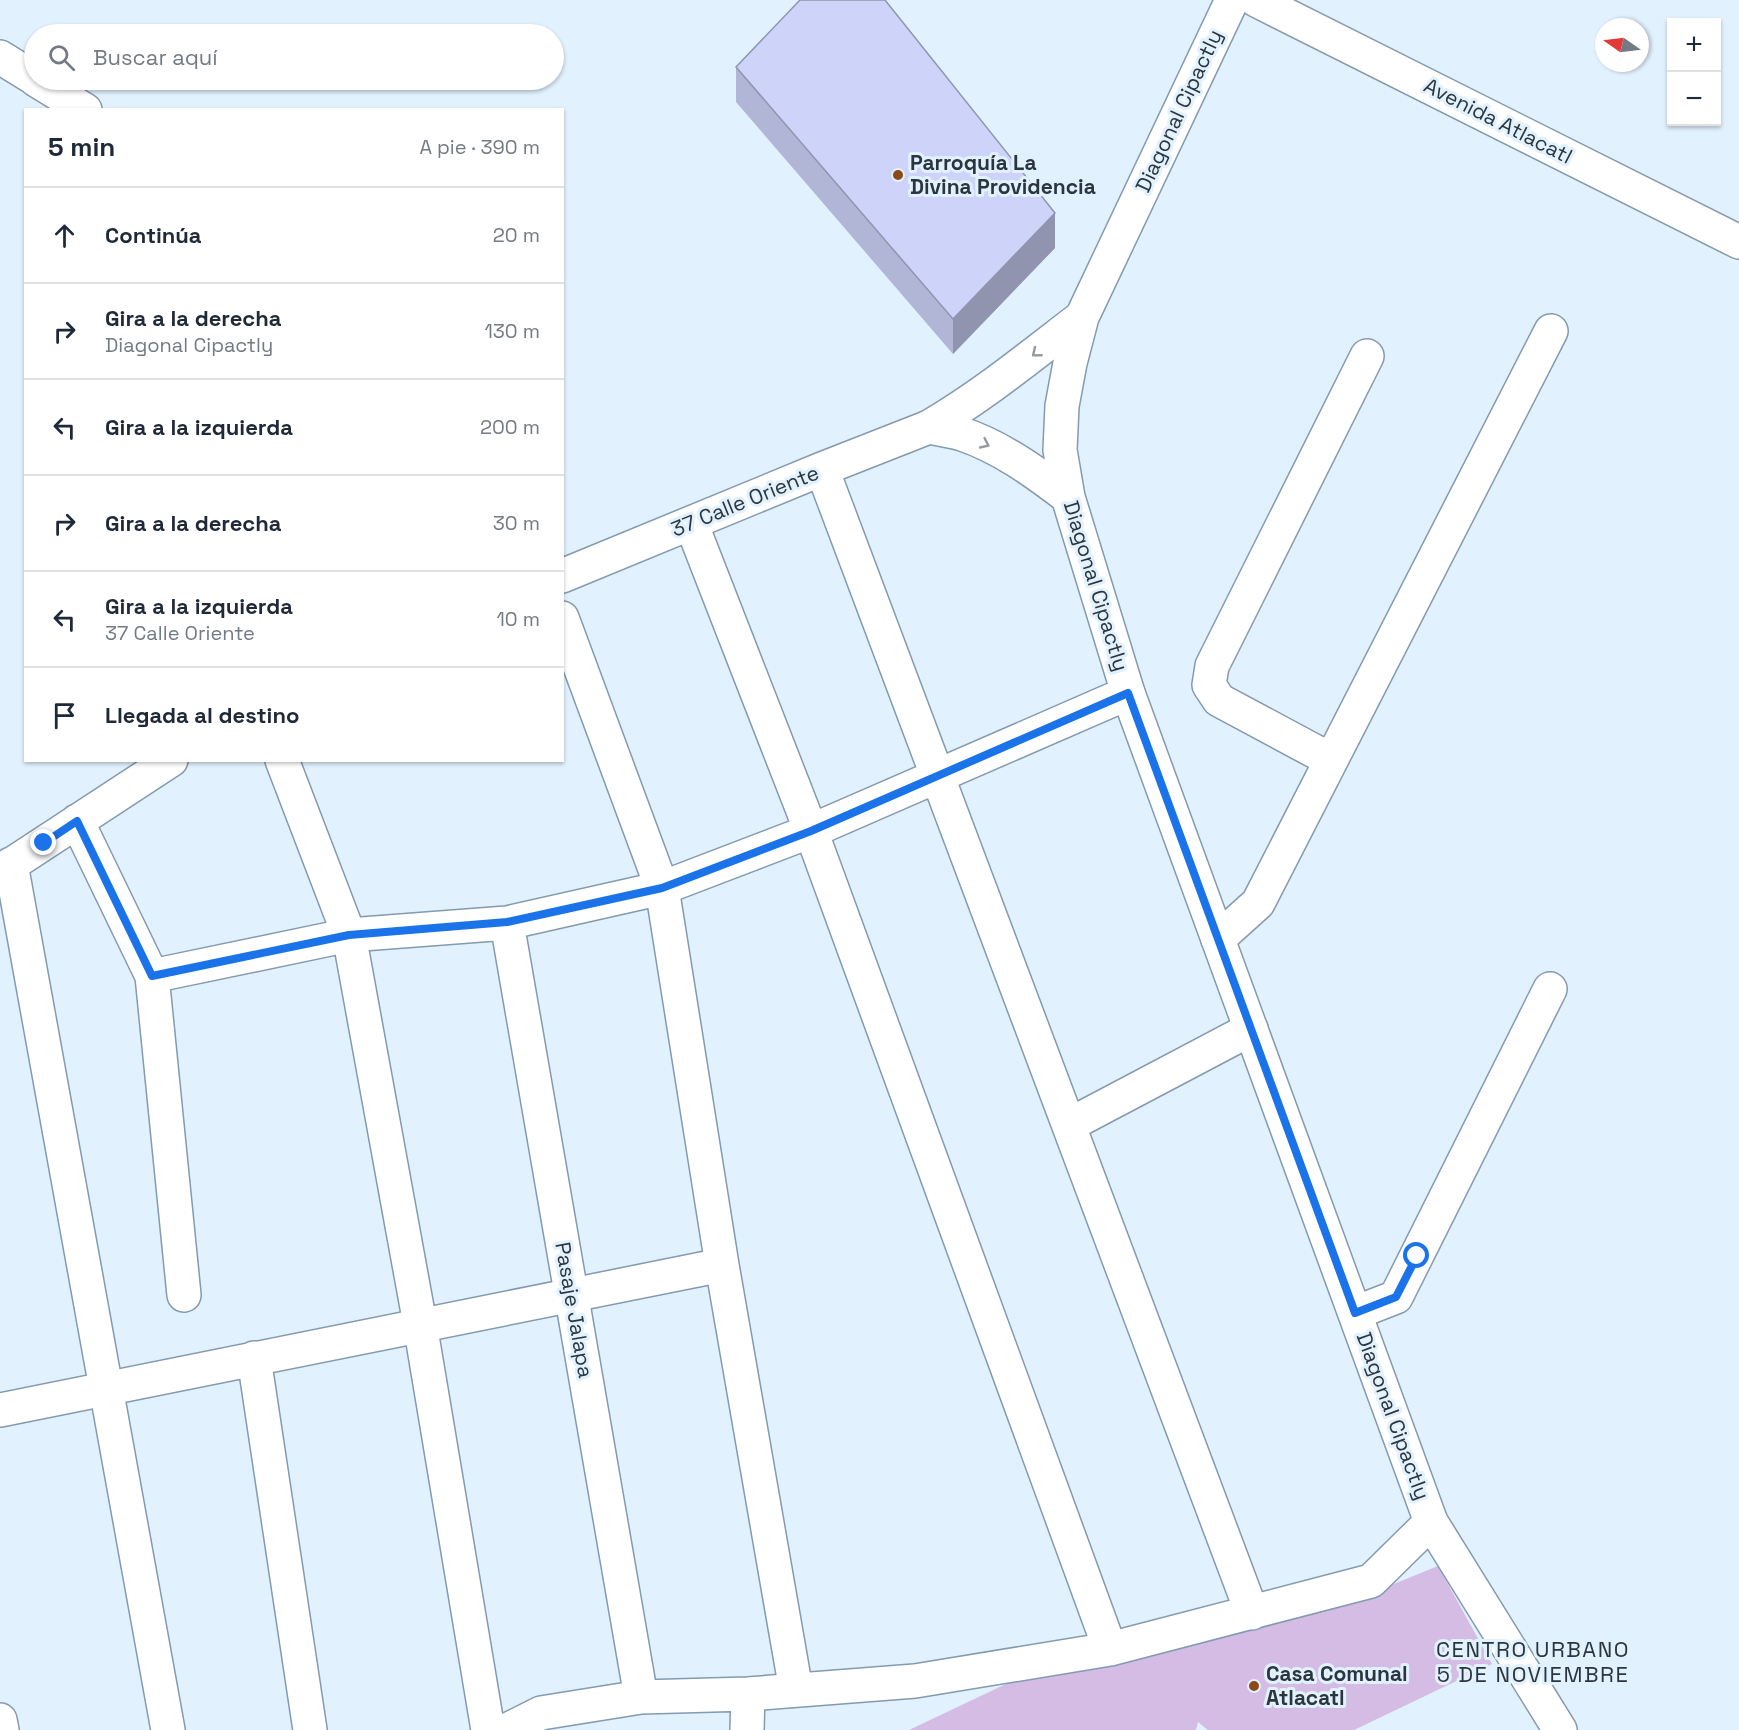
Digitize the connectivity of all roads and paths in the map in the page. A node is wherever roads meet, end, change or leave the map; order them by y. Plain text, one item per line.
1 (1232, 0) edge
2 (1256, 0) edge
3 (0, 57) edge
4 (24, 72) edge
5 (53, 90) edge
6 (82, 108) edge
7 (1739, 242) edge
8 (1082, 317) junction
9 (1551, 331) dead end
10 (1367, 356) dead end
11 (929, 427) junction
12 (822, 469) junction
13 (1068, 497) junction
14 (691, 523) junction
15 (564, 575) edge
16 (564, 623) edge
17 (1128, 693) junction
18 (1331, 760) junction
19 (168, 762) edge
20 (283, 762) edge
21 (939, 777) junction
22 (77, 821) junction
23 (811, 831) junction
24 (6, 868) edge
25 (662, 888) junction
26 (507, 922) junction
27 (349, 935) junction
28 (1218, 939) junction
29 (152, 976) junction
30 (1550, 989) dead end
31 (1251, 1029) junction
32 (1069, 1125) junction
33 (722, 1265) junction
34 (184, 1295) dead end
35 (572, 1295) junction
36 (1355, 1313) junction
37 (420, 1324) junction
38 (254, 1358) junction
39 (106, 1388) junction
40 (0, 1410) edge
41 (1431, 1522) junction
42 (1252, 1613) junction
43 (1110, 1649) junction
44 (796, 1690) junction
45 (748, 1694) junction
46 (641, 1697) junction
47 (0, 1720) edge
48 (2, 1730) edge
49 (168, 1730) edge
50 (310, 1730) edge
51 (488, 1730) edge
52 (507, 1730) edge
53 (747, 1730) edge
54 (1560, 1730) edge

1 - 8 street, Diagonal Cipactly
2 - 7 street, Avenida Atlacatl
3 - 4 street
5 - 6 street
8 -> 11 street, 37 Calle Oriente
8 - 13 street, Diagonal Cipactly
9 - 18 street
10 - 18 street
11 - 12 street, 37 Calle Oriente
11 -> 13 street
12 - 14 street, 37 Calle Oriente
12 - 21 street
13 - 17 street, Diagonal Cipactly
14 - 15 street, 37 Calle Oriente
14 - 23 street
16 - 25 street
17 - 21 street
17 - 28 street, Diagonal Cipactly
18 - 28 street
19 - 22 street
20 - 27 street
21 - 23 street
21 - 32 street
22 - 24 street
22 - 29 street
23 - 25 street
23 - 43 street
24 - 39 street
25 - 26 street
25 - 33 street
26 - 27 street
26 - 35 street, Pasaje Jalapa
27 - 29 street
27 - 37 street
28 - 31 street, Diagonal Cipactly
29 - 34 street
30 - 36 street
31 - 32 street
31 - 36 street, Diagonal Cipactly
32 - 42 street
33 - 35 street
33 - 44 street
35 - 37 street
35 - 46 street, Pasaje Jalapa
36 - 41 street, Diagonal Cipactly
37 - 38 street
37 - 51 street
38 - 39 street
38 - 50 street
39 - 40 street
39 - 49 street
41 - 42 street
41 - 54 street, Diagonal Cipactly
42 - 43 street
43 - 44 street
44 - 45 street
45 - 46 street
45 - 53 street
46 - 52 street
47 - 48 street

